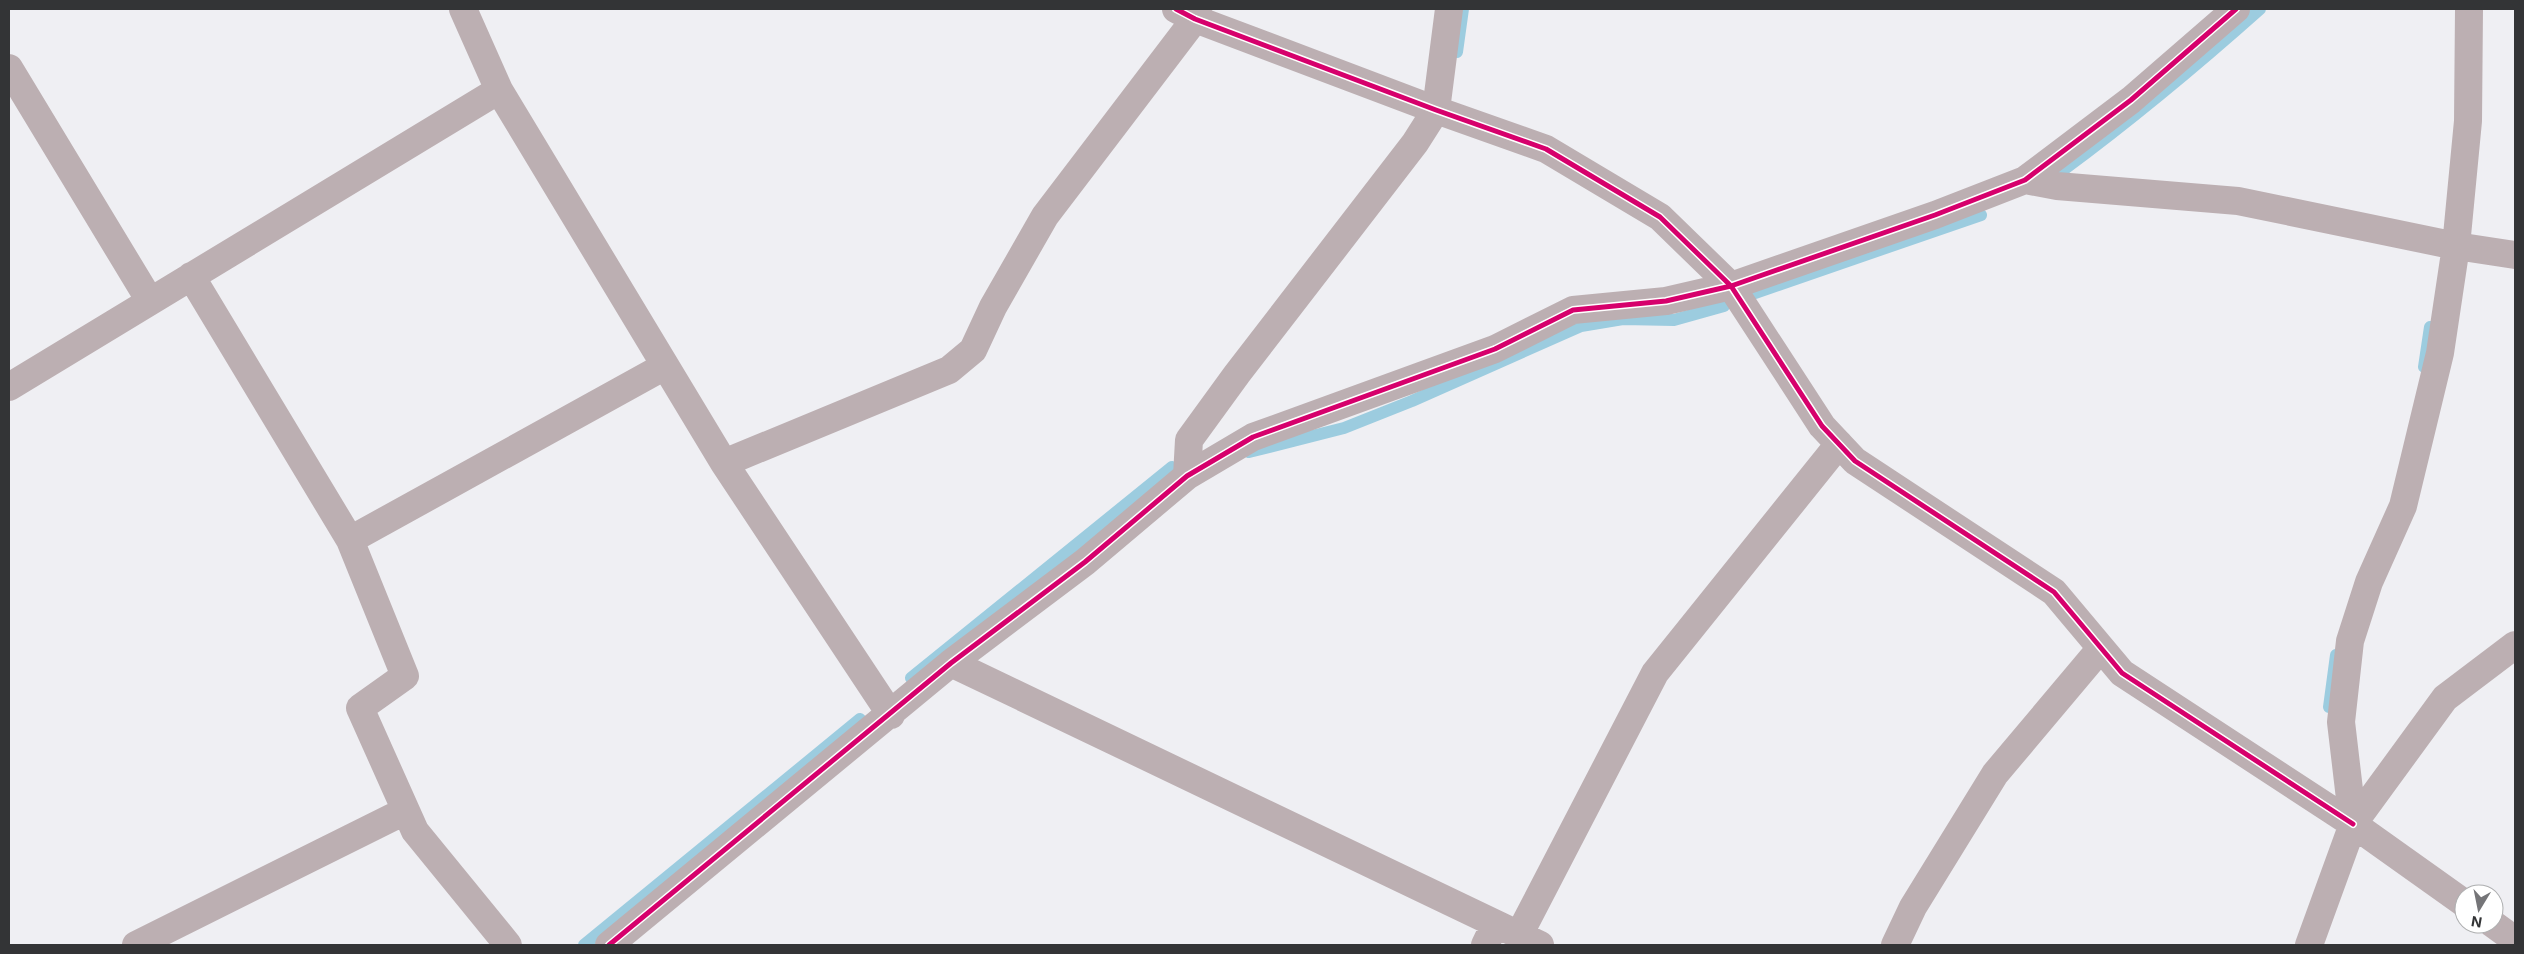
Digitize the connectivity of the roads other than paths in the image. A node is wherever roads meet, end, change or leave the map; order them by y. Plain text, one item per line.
1 (463, 9) edge
2 (1449, 9) edge
3 (2236, 9) edge
4 (2469, 9) edge
5 (1189, 12) edge
6 (9, 68) edge
7 (499, 90) junction
8 (1436, 110) junction
9 (2024, 180) junction
10 (2456, 246) junction
11 (2515, 255) edge
12 (191, 276) junction
13 (1731, 286) junction
14 (150, 301) junction
15 (665, 366) junction
16 (9, 387) edge
17 (1838, 444) junction
18 (724, 464) junction
19 (1187, 476) junction
20 (350, 540) junction
21 (2101, 648) junction
22 (2510, 660) edge
23 (951, 663) junction
24 (891, 715) junction
25 (405, 811) junction
26 (2353, 824) junction
27 (2454, 896) edge
28 (2504, 932) edge
29 (1510, 937) edge
30 (2515, 940) edge
31 (136, 945) edge
32 (508, 945) edge
33 (609, 945) edge
34 (1896, 945) edge
35 (2309, 945) edge

1 - 7 street
2 - 8 street
3 - 9 street
4 - 10 street
5 - 8 street
5 - 18 street
6 - 14 street
7 - 12 street
7 - 15 street
8 - 13 street
8 - 19 street
9 - 10 street
9 - 13 street
10 - 11 street
10 - 26 street
12 - 14 street
12 - 20 street
13 - 17 street
13 - 19 street
14 - 16 street
15 - 18 street
15 - 20 street
17 - 21 street
17 - 29 street
18 - 24 street
19 - 23 street
20 - 25 street
21 - 26 street
21 - 34 street
22 - 26 street
23 - 24 street
23 - 29 street
24 - 33 street
25 - 31 street
25 - 32 street
26 - 27 street
26 - 35 street
28 - 30 street

